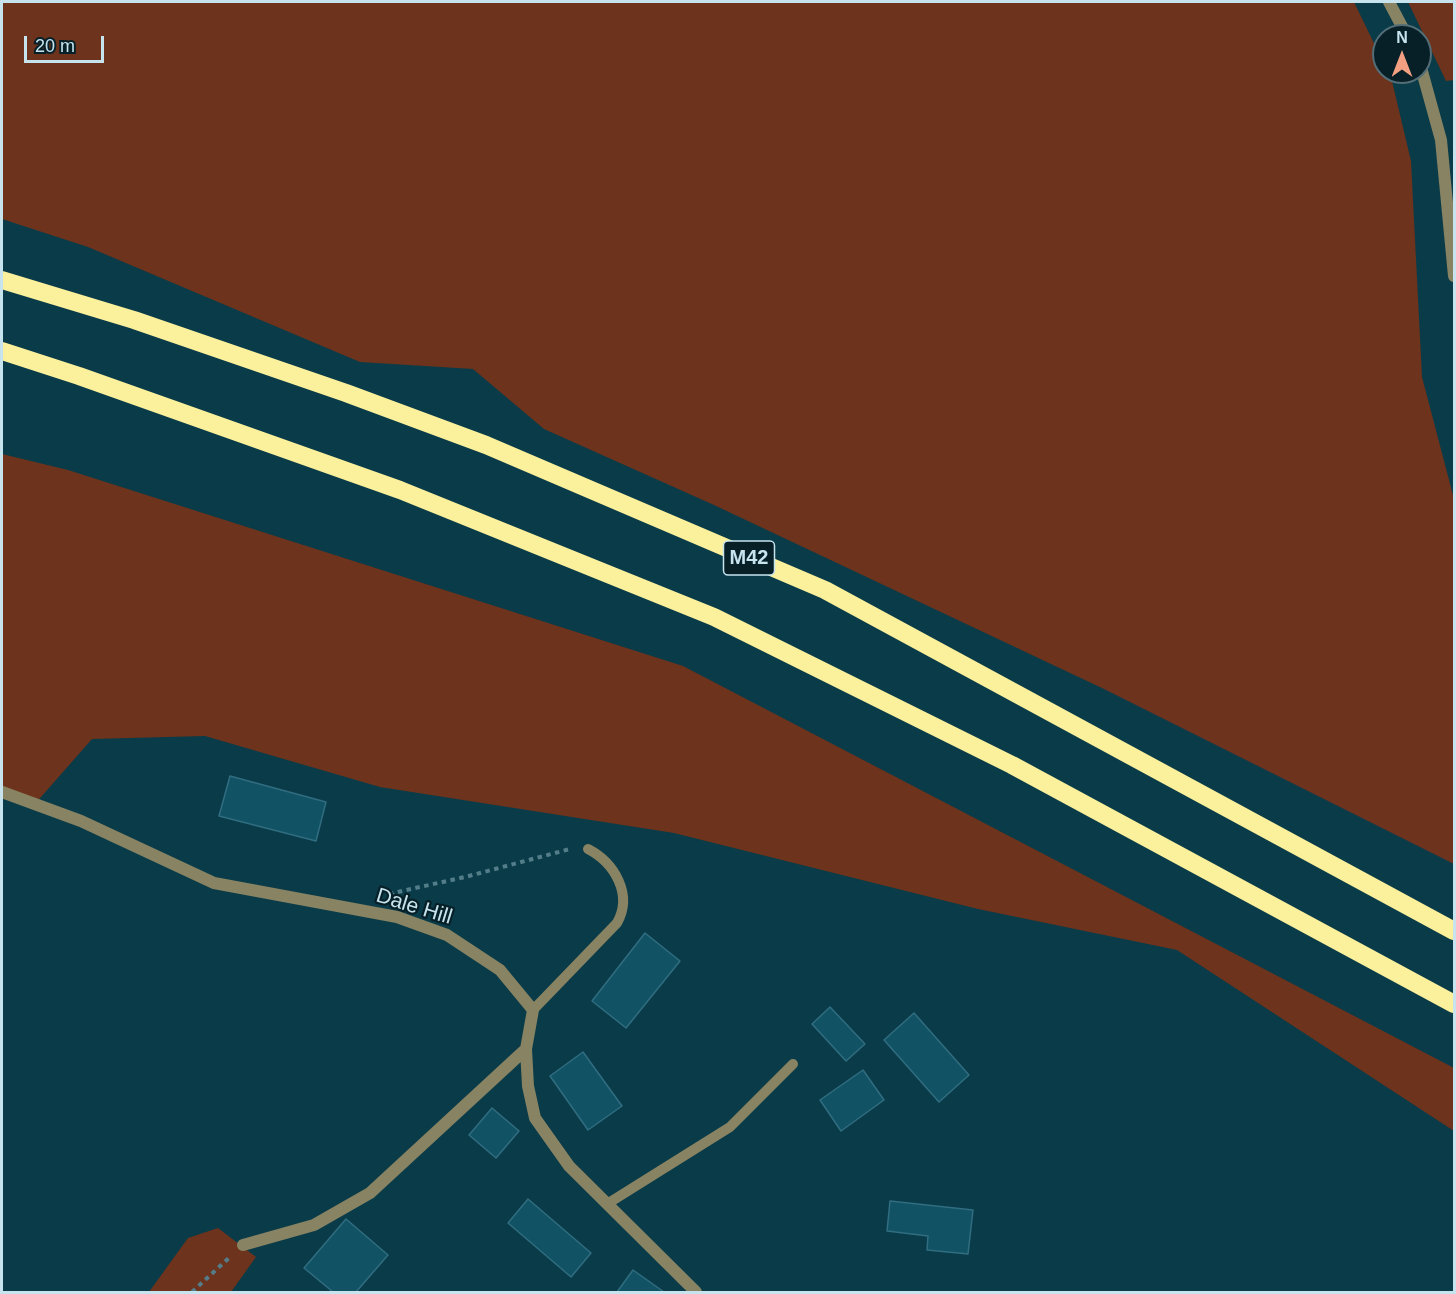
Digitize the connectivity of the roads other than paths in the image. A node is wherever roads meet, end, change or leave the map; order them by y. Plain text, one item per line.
1 (1389, 2) edge
2 (1401, 24) edge
3 (1426, 84) edge
4 (1455, 276) edge
5 (2, 280) edge
6 (2, 351) edge
7 (2, 792) edge
8 (588, 849) road end
9 (1455, 931) edge
10 (1455, 1004) edge
11 (533, 1010) junction
12 (526, 1049) junction
13 (793, 1064) dead end
14 (607, 1204) junction
15 (243, 1245) road end
16 (696, 1293) edge

1 - 2 street
3 - 4 street
5 - 9 highway, M42
6 - 10 highway
7 - 11 street, Dale Hill
8 - 11 lane
11 - 12 street
12 - 14 street
12 - 15 street
13 - 14 lane
14 - 16 street

